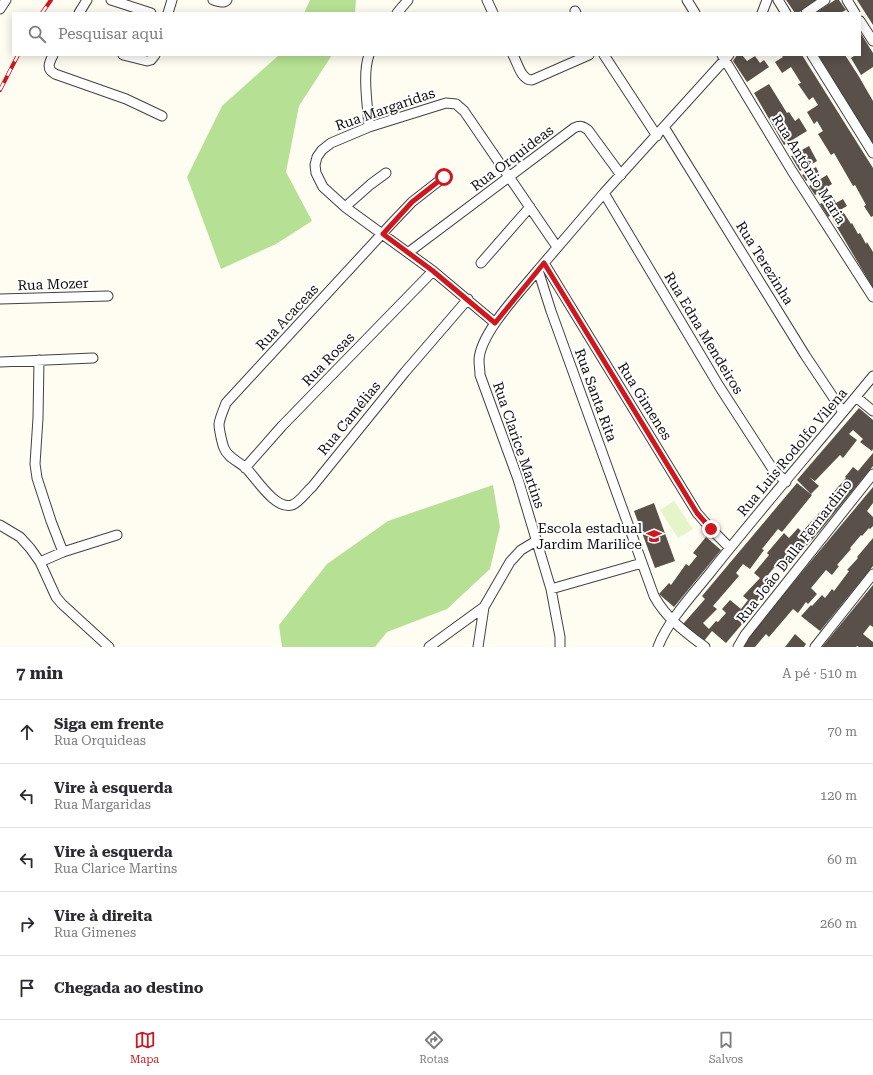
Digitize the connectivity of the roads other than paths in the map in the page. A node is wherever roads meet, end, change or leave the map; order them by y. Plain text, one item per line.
1 (6, 0) edge
2 (87, 0) edge
3 (111, 0) edge
4 (172, 0) edge
5 (212, 0) edge
6 (227, 0) edge
7 (408, 0) edge
8 (486, 0) edge
9 (687, 0) edge
10 (767, 0) edge
11 (778, 0) edge
12 (825, 0) edge
13 (847, 0) edge
14 (0, 9) edge
15 (80, 12) edge
16 (148, 12) edge
17 (168, 12) edge
18 (398, 12) edge
19 (492, 12) edge
20 (694, 12) edge
21 (762, 12) edge
22 (785, 12) edge
23 (807, 12) edge
24 (854, 12) edge
25 (861, 22) edge
26 (873, 41) edge
27 (52, 56) edge
28 (127, 56) edge
29 (154, 56) edge
30 (369, 56) edge
31 (514, 56) edge
32 (587, 56) edge
33 (605, 56) edge
34 (725, 56) edge
35 (813, 56) edge
36 (368, 110) junction
37 (162, 116) dead end
38 (384, 123) junction
39 (369, 127) junction
40 (664, 127) junction
41 (657, 136) junction
42 (873, 153) edge
43 (386, 174) dead end
44 (621, 175) junction
45 (444, 177) dead end
46 (510, 177) junction
47 (604, 193) junction
48 (345, 207) junction
49 (530, 207) junction
50 (383, 234) junction
51 (557, 247) junction
52 (409, 252) junction
53 (481, 263) dead end
54 (541, 266) junction
55 (433, 271) junction
56 (108, 296) dead end
57 (873, 297) edge
58 (0, 299) edge
59 (468, 299) junction
60 (495, 323) junction
61 (93, 358) dead end
62 (38, 360) junction
63 (0, 362) edge
64 (873, 376) edge
65 (856, 396) junction
66 (873, 411) edge
67 (843, 412) junction
68 (245, 468) junction
69 (873, 474) edge
70 (786, 482) junction
71 (0, 525) edge
72 (117, 535) dead end
73 (536, 541) junction
74 (730, 548) junction
75 (63, 552) junction
76 (40, 562) junction
77 (642, 563) junction
78 (873, 574) edge
79 (551, 589) junction
80 (484, 608) junction
81 (672, 621) junction
82 (109, 647) edge
83 (429, 647) edge
84 (478, 647) edge
85 (560, 647) edge
86 (658, 647) edge
87 (705, 647) edge
88 (738, 647) edge
89 (815, 647) edge

1 - 14 street
2 - 15 street
3 - 16 street
4 - 17 street
5 - 6 street
7 - 18 street
8 - 19 street
9 - 20 street
10 - 21 street
11 - 22 street
12 - 23 street
13 - 24 street
25 - 26 street
27 - 37 street
28 - 29 street
30 - 36 street
31 - 32 street
33 - 41 street
34 - 40 street
34 - 57 street, Rua Antônio Maria
35 - 42 street
36 - 38 street
36 - 39 street
38 - 39 street, Rua Margaridas
38 - 46 street, Rua Margaridas
39 - 48 street, Rua Margaridas
40 - 41 street
40 - 67 street, Rua Terezinha
41 - 44 street
43 - 48 street
44 - 46 street, Rua Orquideas
44 - 47 street
45 - 50 street
46 - 49 street
46 - 52 street, Rua Orquideas
47 - 51 street
47 - 70 street, Rua Edna Mendeiros
48 - 50 street, Rua Margaridas
49 - 51 street
49 - 53 street
50 - 52 street, Rua Margaridas
50 - 68 street, Rua Acaceas
51 - 54 street
52 - 55 street, Rua Margaridas
54 - 60 street, Rua Clarice Martins
54 - 74 street, Rua Gimenes
54 - 77 street, Rua Santa Rita
55 - 59 street, Rua Margaridas
55 - 68 street, Rua Rosas
56 - 58 street, Rua Mozer
59 - 60 street, Rua Margaridas
59 - 68 street, Rua Camélias
60 - 73 street, Rua Clarice Martins
61 - 62 street
62 - 63 street
62 - 75 street
64 - 65 street, Rua Luis Rodolfo Vilena
65 - 66 street
65 - 67 street, Rua Luis Rodolfo Vilena
67 - 70 street, Rua Luis Rodolfo Vilena
69 - 88 street, Rua João Dalla Fernardino
70 - 74 street, Rua Luis Rodolfo Vilena
71 - 76 street
72 - 75 street
73 - 79 street, Rua Clarice Martins
73 - 80 street
74 - 81 street, Rua Luis Rodolfo Vilena
75 - 76 street
76 - 82 street
77 - 79 street
77 - 81 street, Rua Santa Rita
78 - 89 street
79 - 85 street, Rua Clarice Martins
80 - 83 street
80 - 84 street
81 - 86 street, Rua Luis Rodolfo Vilena
81 - 87 street, Rua Santa Rita

